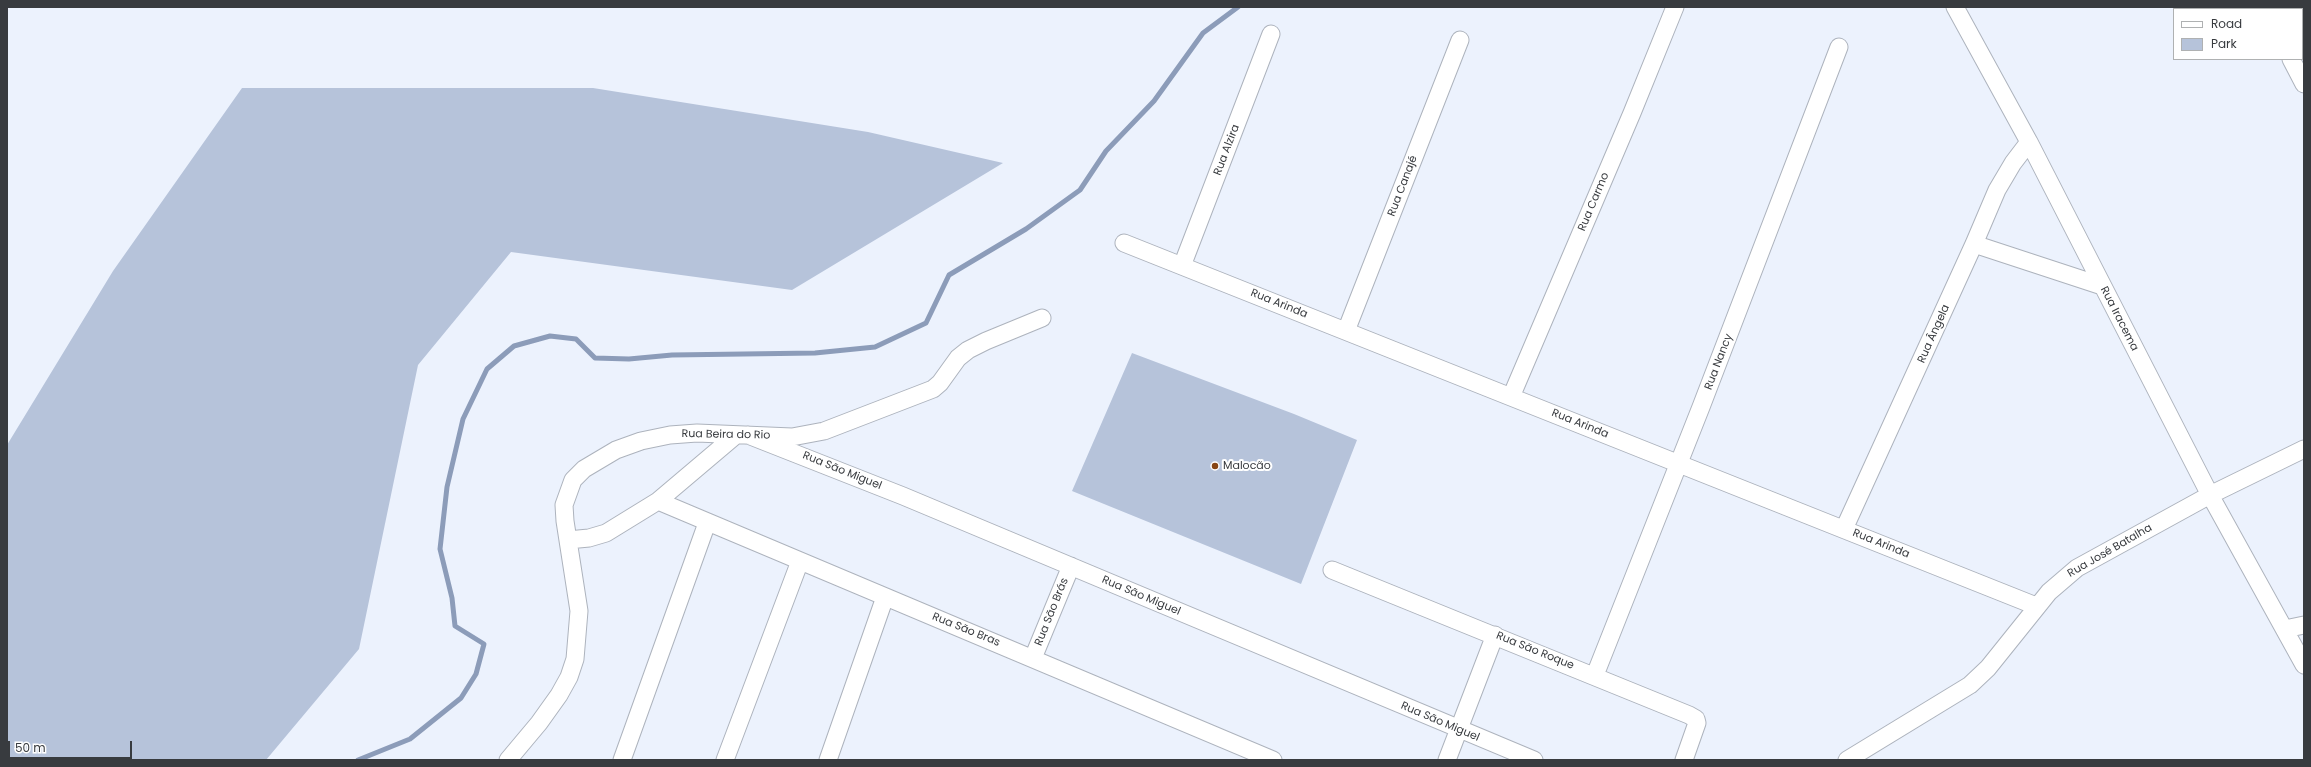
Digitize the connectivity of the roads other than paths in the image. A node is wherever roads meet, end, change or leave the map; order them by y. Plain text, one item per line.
1 (1675, 7) edge
2 (1955, 7) edge
3 (1271, 34) dead end
4 (1460, 40) dead end
5 (1839, 47) dead end
6 (2292, 60) edge
7 (2304, 84) edge
8 (2029, 142) junction
9 (1124, 243) dead end
10 (1974, 244) junction
11 (1182, 266) junction
12 (2102, 286) junction
13 (1042, 318) dead end
14 (1346, 331) junction
15 (1511, 396) junction
16 (742, 435) junction
17 (2304, 449) edge
18 (1679, 463) junction
19 (2210, 495) junction
20 (658, 501) junction
21 (707, 523) junction
22 (1844, 529) junction
23 (568, 540) junction
24 (800, 561) junction
25 (1072, 566) junction
26 (1332, 570) dead end
27 (885, 597) junction
28 (2036, 606) junction
29 (2304, 625) edge
30 (2285, 629) junction
31 (1495, 635) junction
32 (1033, 658) junction
33 (2304, 665) edge
34 (1595, 675) junction
35 (1458, 730) junction
36 (508, 760) edge
37 (622, 760) edge
38 (725, 760) edge
39 (828, 760) edge
40 (1273, 760) edge
41 (1447, 760) edge
42 (1534, 760) edge
43 (1684, 760) edge
44 (1847, 760) edge

1 - 15 street, Rua Carmo
2 - 8 street, Rua Iracema
3 - 11 street, Rua Alzira
4 - 14 street, Rua Canajé
5 - 18 street, Rua Nancy
6 - 7 street
8 - 10 street, Rua Ângela
8 - 12 street, Rua Iracema
9 - 11 street, Rua Arinda
10 - 12 street
10 - 22 street, Rua Ângela
11 - 14 street, Rua Arinda
12 - 19 street, Rua Iracema
13 - 16 street, Rua Beira do Rio
14 - 15 street, Rua Arinda
15 - 18 street, Rua Arinda
16 - 20 street
16 - 23 street, Rua Beira do Rio
16 - 25 street, Rua São Miguel
17 - 19 street, Rua José Batalha
18 - 22 street, Rua Arinda
18 - 34 street, Rua Nancy
19 - 28 street, Rua José Batalha
19 - 30 street, Rua Iracema
20 - 21 street, Rua São Bras
20 - 23 street
21 - 24 street, Rua São Bras
21 - 37 street
22 - 28 street, Rua Arinda
23 - 36 street, Rua Beira do Rio
24 - 27 street, Rua São Bras
24 - 38 street
25 - 32 street, Rua São Brás
25 - 35 street, Rua São Miguel
26 - 31 street, Rua São Roque
27 - 32 street, Rua São Bras
27 - 39 street
28 - 44 street, Rua José Batalha
29 - 30 street
30 - 33 street, Rua Iracema
31 - 34 street, Rua São Roque
31 - 35 street
32 - 40 street, Rua São Bras
34 - 43 street, Rua São Roque
35 - 41 street
35 - 42 street, Rua São Miguel

